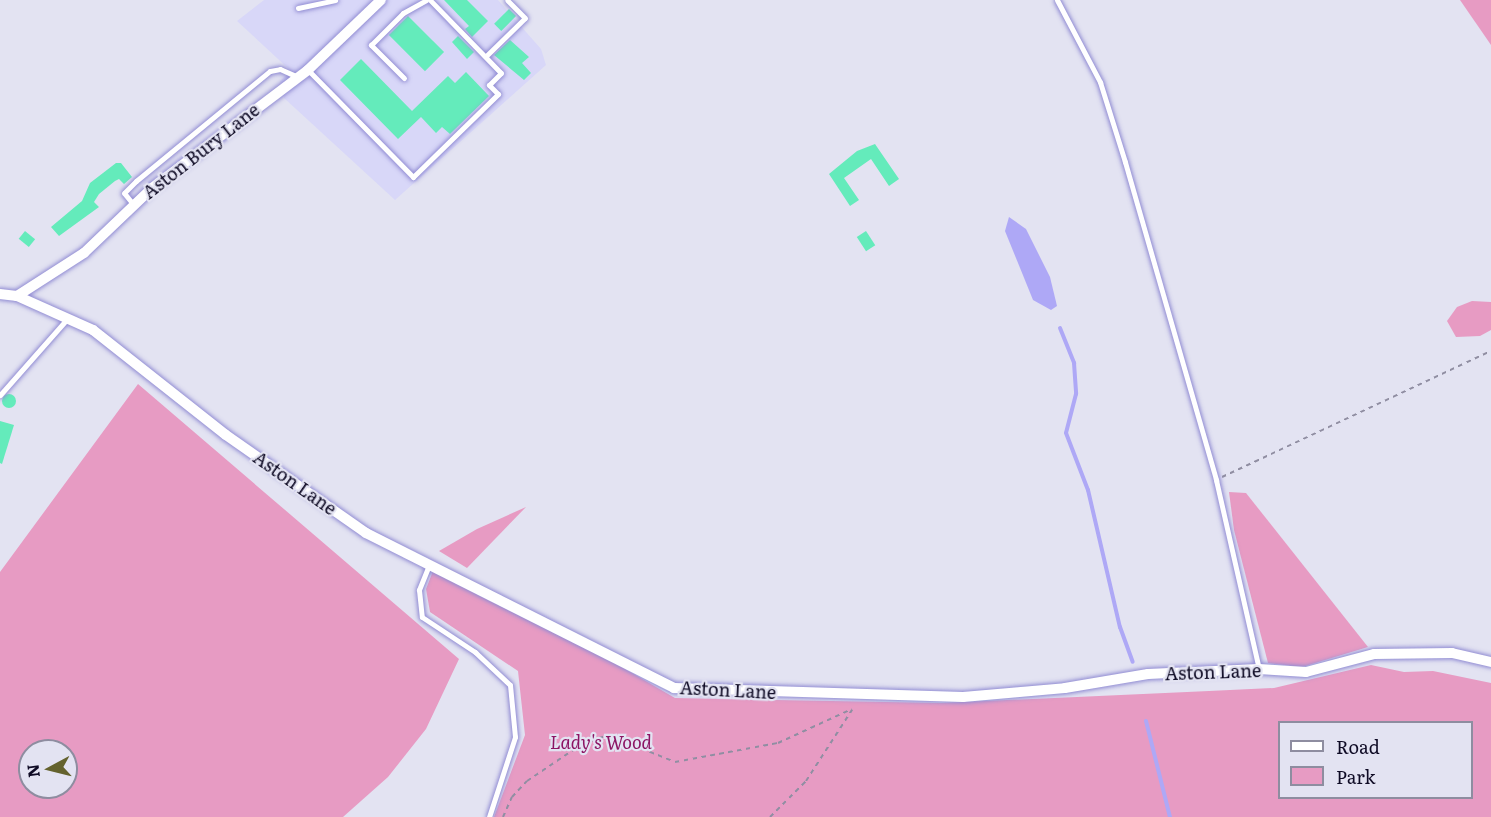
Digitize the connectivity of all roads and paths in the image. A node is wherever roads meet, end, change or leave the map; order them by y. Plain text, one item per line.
1 (335, 0) edge
2 (381, 0) edge
3 (428, 0) edge
4 (507, 0) edge
5 (1058, 0) edge
6 (298, 8) dead end
7 (486, 56) junction
8 (308, 69) junction
9 (298, 77) junction
10 (404, 78) dead end
11 (133, 204) junction
12 (0, 294) edge
13 (17, 296) junction
14 (68, 318) junction
15 (1491, 351) edge
16 (0, 395) edge
17 (1216, 480) junction
18 (429, 565) junction
19 (1491, 662) edge
20 (1259, 669) junction
21 (858, 694) junction
22 (852, 709) junction
23 (489, 817) edge
24 (503, 817) edge
25 (770, 817) edge

1 - 6 lane
2 - 8 street, Aston Bury Lane
3 - 7 lane
3 - 10 lane
4 - 7 lane
5 - 17 lane
7 - 8 lane
8 - 9 street, Aston Bury Lane
9 - 11 street, Aston Bury Lane
9 - 11 lane
11 - 13 street, Aston Bury Lane
12 - 13 street, Aston Lane
13 - 14 street, Aston Lane
14 - 16 lane
14 - 18 street, Aston Lane
15 - 17 path
17 - 20 lane
18 - 21 street, Aston Lane
18 - 23 lane
19 - 20 street, Aston Lane
20 - 21 street, Aston Lane
21 - 22 path
22 - 24 path
22 - 25 path

